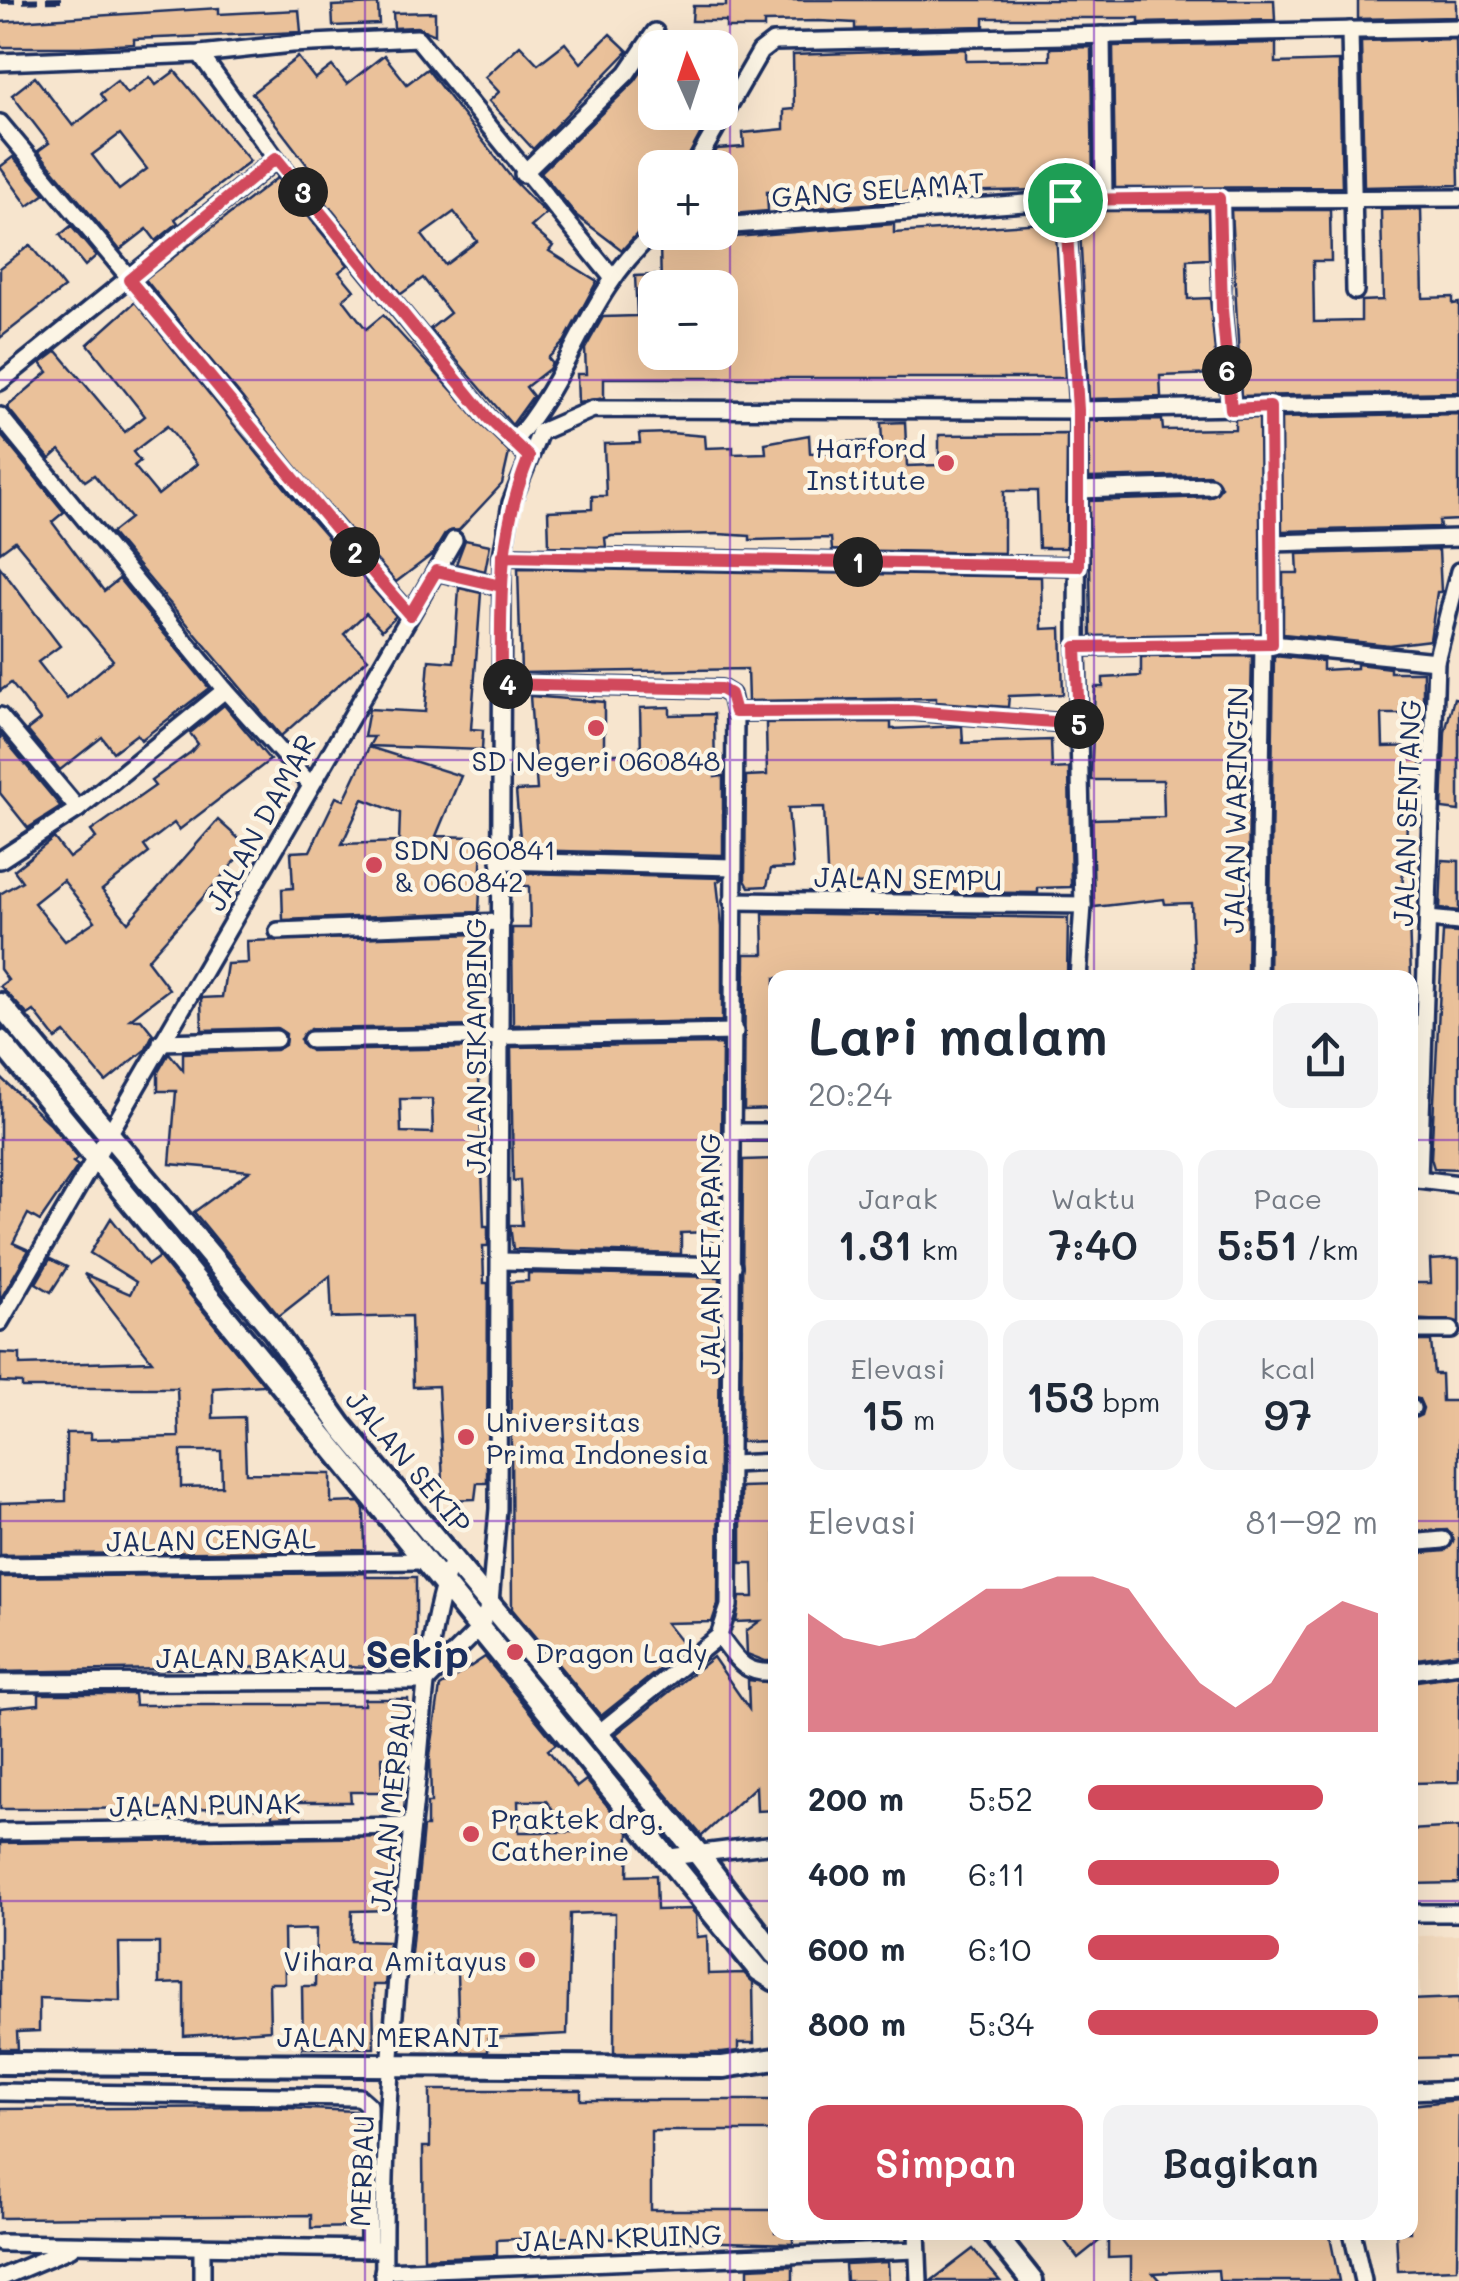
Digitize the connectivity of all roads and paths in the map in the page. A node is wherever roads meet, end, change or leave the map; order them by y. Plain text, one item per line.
1 (1459, 28) edge
2 (1350, 30) junction
3 (1102, 35) junction
4 (200, 54) junction
5 (638, 56) edge
6 (0, 62) edge
7 (0, 123) edge
8 (703, 150) edge
9 (276, 158) junction
10 (523, 174) junction
11 (1352, 197) junction
12 (1219, 198) junction
13 (1459, 198) edge
14 (1104, 199) junction
15 (1065, 200) junction
16 (738, 225) edge
17 (638, 249) edge
18 (611, 276) junction
19 (129, 280) junction
20 (1355, 291) dead end
21 (0, 382) edge
22 (1459, 403) edge
23 (1270, 407) junction
24 (1231, 409) junction
25 (1078, 410) junction
26 (0, 416) edge
27 (512, 442) junction
28 (529, 457) junction
29 (1210, 486) dead end
30 (1078, 490) junction
31 (1459, 538) edge
32 (454, 540) dead end
33 (1271, 543) junction
34 (502, 556) junction
35 (1078, 566) junction
36 (436, 571) junction
37 (1459, 571) edge
38 (501, 586) junction
39 (410, 615) junction
40 (1268, 644) junction
41 (1076, 647) junction
42 (1459, 650) edge
43 (1438, 653) junction
44 (501, 684) junction
45 (225, 690) junction
46 (735, 712) junction
47 (0, 716) edge
48 (1079, 724) junction
49 (309, 783) junction
50 (78, 810) junction
51 (0, 860) edge
52 (500, 862) junction
53 (733, 867) junction
54 (732, 900) junction
55 (1083, 905) junction
56 (1428, 919) junction
57 (500, 922) junction
58 (1459, 922) edge
59 (278, 931) dead end
60 (1079, 970) edge
61 (1258, 970) edge
62 (0, 1004) edge
63 (735, 1032) junction
64 (498, 1036) junction
65 (276, 1039) dead end
66 (311, 1040) dead end
67 (0, 1041) edge
68 (161, 1042) junction
69 (1418, 1104) edge
70 (734, 1132) junction
71 (768, 1132) edge
72 (107, 1135) junction
73 (98, 1158) junction
74 (1418, 1179) edge
75 (1459, 1184) edge
76 (501, 1261) junction
77 (734, 1266) junction
78 (5, 1304) edge
79 (0, 1322) edge
80 (273, 1330) junction
81 (1418, 1330) edge
82 (1451, 1330) dead end
83 (251, 1347) junction
84 (768, 1462) edge
85 (732, 1464) junction
86 (1442, 1540) dead end
87 (1418, 1543) edge
88 (453, 1557) junction
89 (422, 1561) junction
90 (0, 1566) edge
91 (442, 1586) junction
92 (490, 1603) junction
93 (480, 1628) junction
94 (718, 1636) junction
95 (1459, 1664) edge
96 (1418, 1670) edge
97 (768, 1673) edge
98 (427, 1681) junction
99 (0, 1683) edge
100 (596, 1735) junction
101 (412, 1826) junction
102 (0, 1832) edge
103 (768, 1845) edge
104 (696, 1851) junction
105 (670, 1857) junction
106 (1459, 1912) edge
107 (1418, 1913) edge
108 (768, 1945) edge
109 (768, 1976) edge
110 (768, 2060) edge
111 (0, 2063) edge
112 (390, 2064) junction
113 (1459, 2089) edge
114 (1418, 2091) edge
115 (0, 2092) edge
116 (917, 2240) edge
117 (999, 2240) edge
118 (1354, 2240) edge
119 (0, 2244) edge
120 (79, 2244) junction
121 (202, 2246) junction
122 (376, 2249) junction
123 (916, 2250) junction
124 (384, 2276) edge
125 (0, 2278) edge
126 (202, 2281) edge
127 (918, 2281) edge
128 (1032, 2281) edge
129 (1363, 2281) edge

1 - 2 street
2 - 3 street
2 - 11 street
3 - 8 street
3 - 14 street
4 - 6 street
4 - 9 street
4 - 10 street
5 - 10 street
7 - 19 street
9 - 19 street
9 - 27 street
10 - 18 street
11 - 12 street, GANG SELAMAT
11 - 13 street, GANG SELAMAT
11 - 20 street
12 - 14 street, GANG SELAMAT
12 - 24 street
14 - 15 street, GANG SELAMAT
15 - 16 street, GANG SELAMAT
15 - 25 street
17 - 18 street
18 - 27 street
19 - 21 street
19 - 39 street
22 - 23 street, JALAN SIKAMBING
23 - 24 street, JALAN SIKAMBING
23 - 33 street, JALAN WARINGIN
24 - 25 street, JALAN SIKAMBING
25 - 28 street, JALAN SIKAMBING
25 - 30 street
26 - 45 street
27 - 28 street
28 - 34 street, JALAN SIKAMBING
29 - 30 street
30 - 35 street
31 - 33 street
32 - 36 street, JALAN DAMAR
33 - 40 street, JALAN WARINGIN
34 - 35 street
34 - 38 street, JALAN SIKAMBING
35 - 41 street
36 - 38 street
36 - 39 street, JALAN DAMAR
37 - 43 street, JALAN SENTANG
38 - 44 street, JALAN SIKAMBING
39 - 49 street, JALAN DAMAR
40 - 41 street
40 - 43 street
40 - 61 street, JALAN WARINGIN
41 - 48 street
42 - 43 street
43 - 56 street, JALAN SENTANG
44 - 46 street
44 - 52 street, JALAN SIKAMBING
45 - 49 street
45 - 50 street
46 - 48 street
46 - 53 street, JALAN KETAPANG
47 - 50 street
48 - 55 street
49 - 68 street, JALAN DAMAR
50 - 51 street
52 - 53 street
52 - 57 street, JALAN SIKAMBING
53 - 54 street, JALAN KETAPANG
54 - 55 street, JALAN SEMPU
54 - 63 street, JALAN KETAPANG
55 - 60 street
56 - 58 street
56 - 69 street, JALAN SENTANG
57 - 59 street
57 - 64 street, JALAN SIKAMBING
62 - 72 street, JALAN SEKIP
63 - 64 street
63 - 70 street, JALAN KETAPANG
64 - 66 street
64 - 76 street, JALAN SIKAMBING
65 - 68 street
67 - 73 street, JALAN SEKIP
68 - 72 street, JALAN DAMAR
70 - 71 street
70 - 77 street, JALAN KETAPANG
72 - 73 street, JALAN DAMAR
72 - 80 street, JALAN SEKIP
73 - 78 street, JALAN DAMAR
73 - 83 street, JALAN SEKIP
74 - 75 street
76 - 77 street
76 - 92 street, JALAN SIKAMBING
77 - 85 street, JALAN KETAPANG
78 - 79 street, JALAN DAMAR
80 - 83 street
80 - 88 street, JALAN SEKIP
81 - 82 street
83 - 89 street, JALAN SEKIP
84 - 85 street
85 - 94 street, JALAN KETAPANG
86 - 87 street
88 - 91 street, JALAN MERBAU
88 - 92 street, JALAN SEKIP
89 - 90 street, JALAN CENGAL
89 - 91 street, JALAN SEKIP
91 - 93 street, JALAN SEKIP
91 - 98 street, JALAN MERBAU
92 - 93 street, JALAN SIKAMBING
92 - 100 street, JALAN SEKIP
93 - 98 street
93 - 105 street, JALAN SEKIP
94 - 97 street
94 - 100 street
95 - 96 street
98 - 99 street, JALAN BAKAU
98 - 101 street, JALAN MERBAU
100 - 104 street, JALAN SEKIP
101 - 102 street, JALAN PUNAK
101 - 112 street, JALAN MERBAU
103 - 104 street
104 - 105 street
104 - 108 street, JALAN SEKIP
105 - 109 street, JALAN SEKIP
106 - 107 street
110 - 112 street, JALAN MERANTI
111 - 112 street, JALAN MERANTI
112 - 122 street, MERBAU
113 - 114 street
115 - 122 street
116 - 123 street
117 - 128 street
118 - 129 street
119 - 120 street
120 - 121 street
120 - 125 street
121 - 122 street
121 - 126 street
122 - 124 street, MERBAU
123 - 124 street, JALAN KRUING
123 - 127 street

